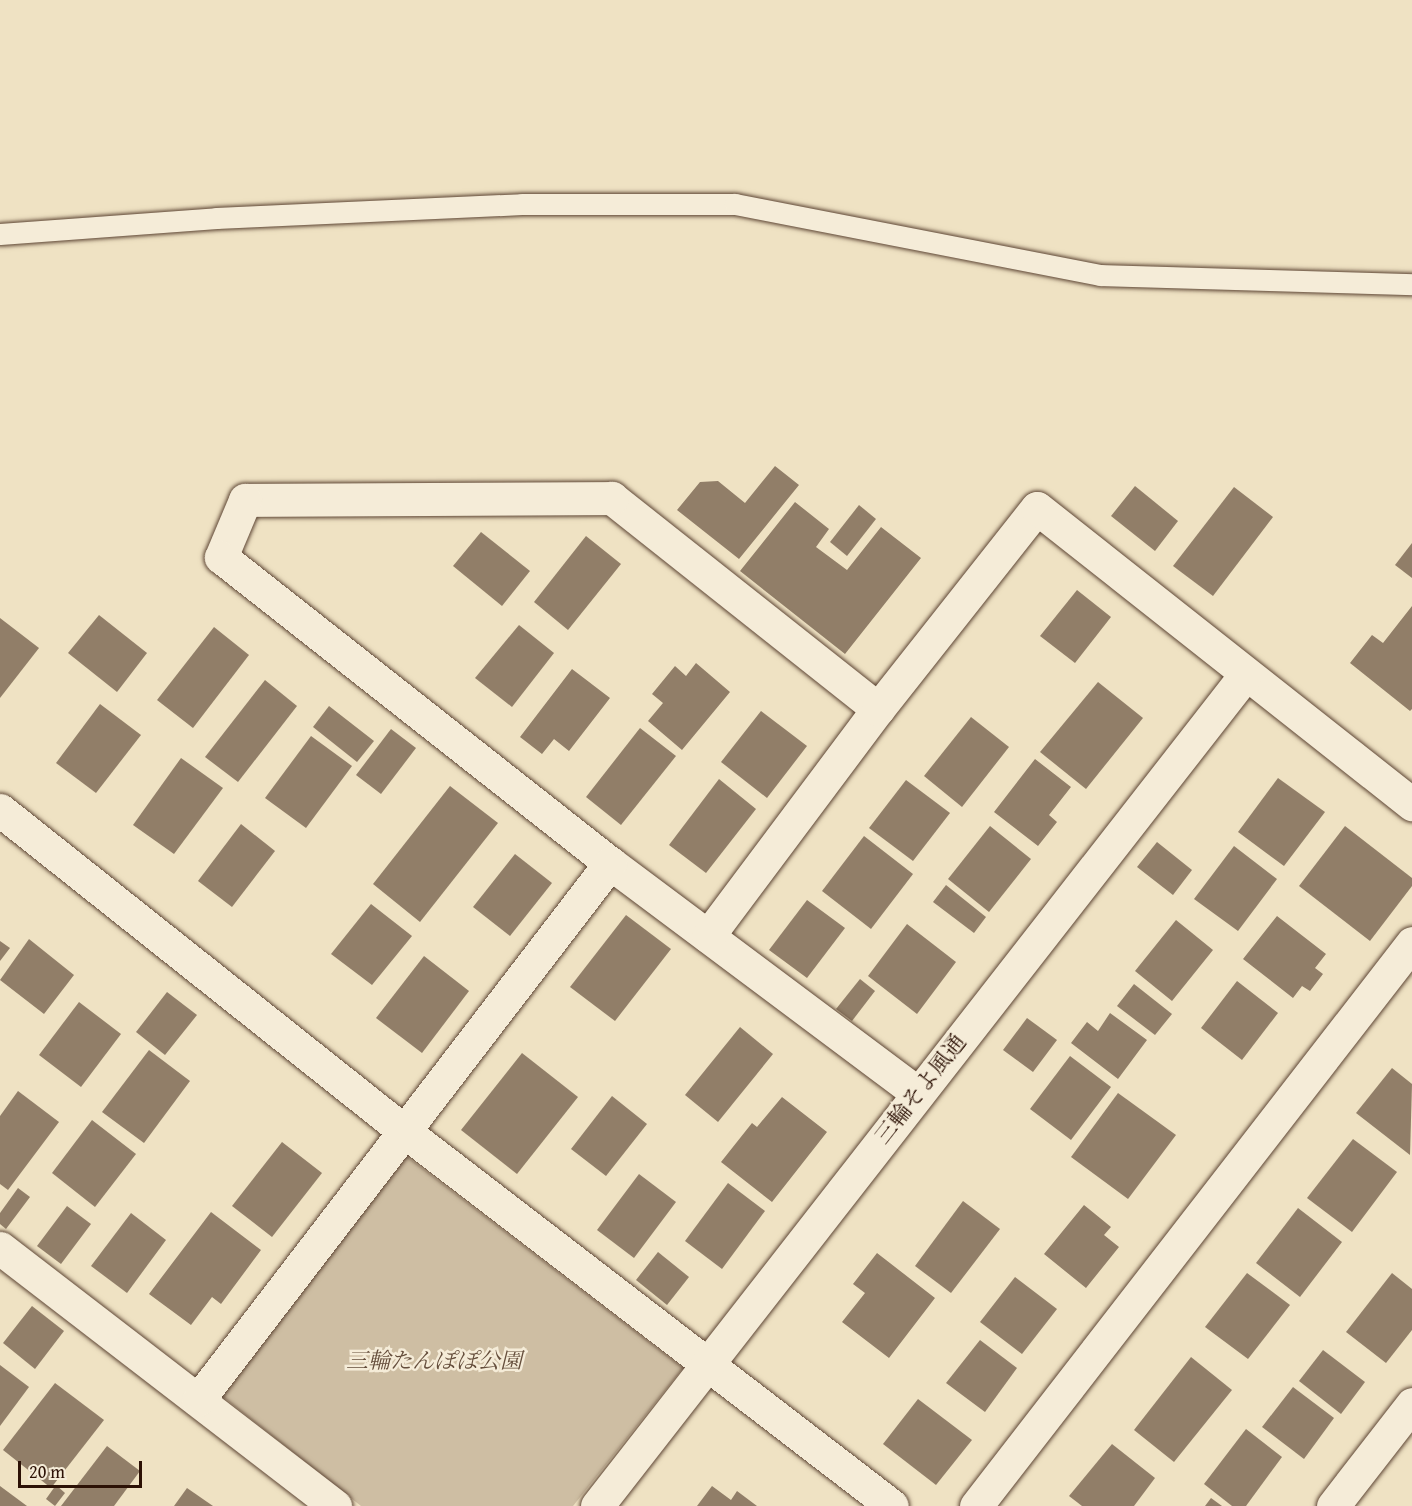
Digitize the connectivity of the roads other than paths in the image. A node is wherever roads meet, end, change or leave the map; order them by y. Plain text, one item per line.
1 (0, 234) edge
2 (1412, 284) edge
3 (1245, 675) junction
4 (878, 709) junction
5 (1412, 804) edge
6 (0, 810) edge
7 (610, 863) junction
8 (708, 936) junction
9 (1412, 943) edge
10 (917, 1093) junction
11 (404, 1131) junction
12 (0, 1248) edge
13 (708, 1365) junction
14 (198, 1400) junction
15 (1412, 1404) edge
16 (335, 1506) edge
17 (597, 1506) edge
18 (892, 1506) edge
19 (976, 1506) edge
20 (1333, 1506) edge

1 - 2 lane
3 - 4 street
3 - 5 street
3 - 10 street, 三輪そよ風通
4 - 7 street
4 - 8 street
6 - 11 street
7 - 8 street
7 - 11 street
8 - 10 street
9 - 19 street
10 - 13 street, 三輪そよ風通
11 - 13 street
11 - 14 street
12 - 14 street
13 - 17 street, 三輪そよ風通
13 - 18 street
14 - 16 street
15 - 20 street

